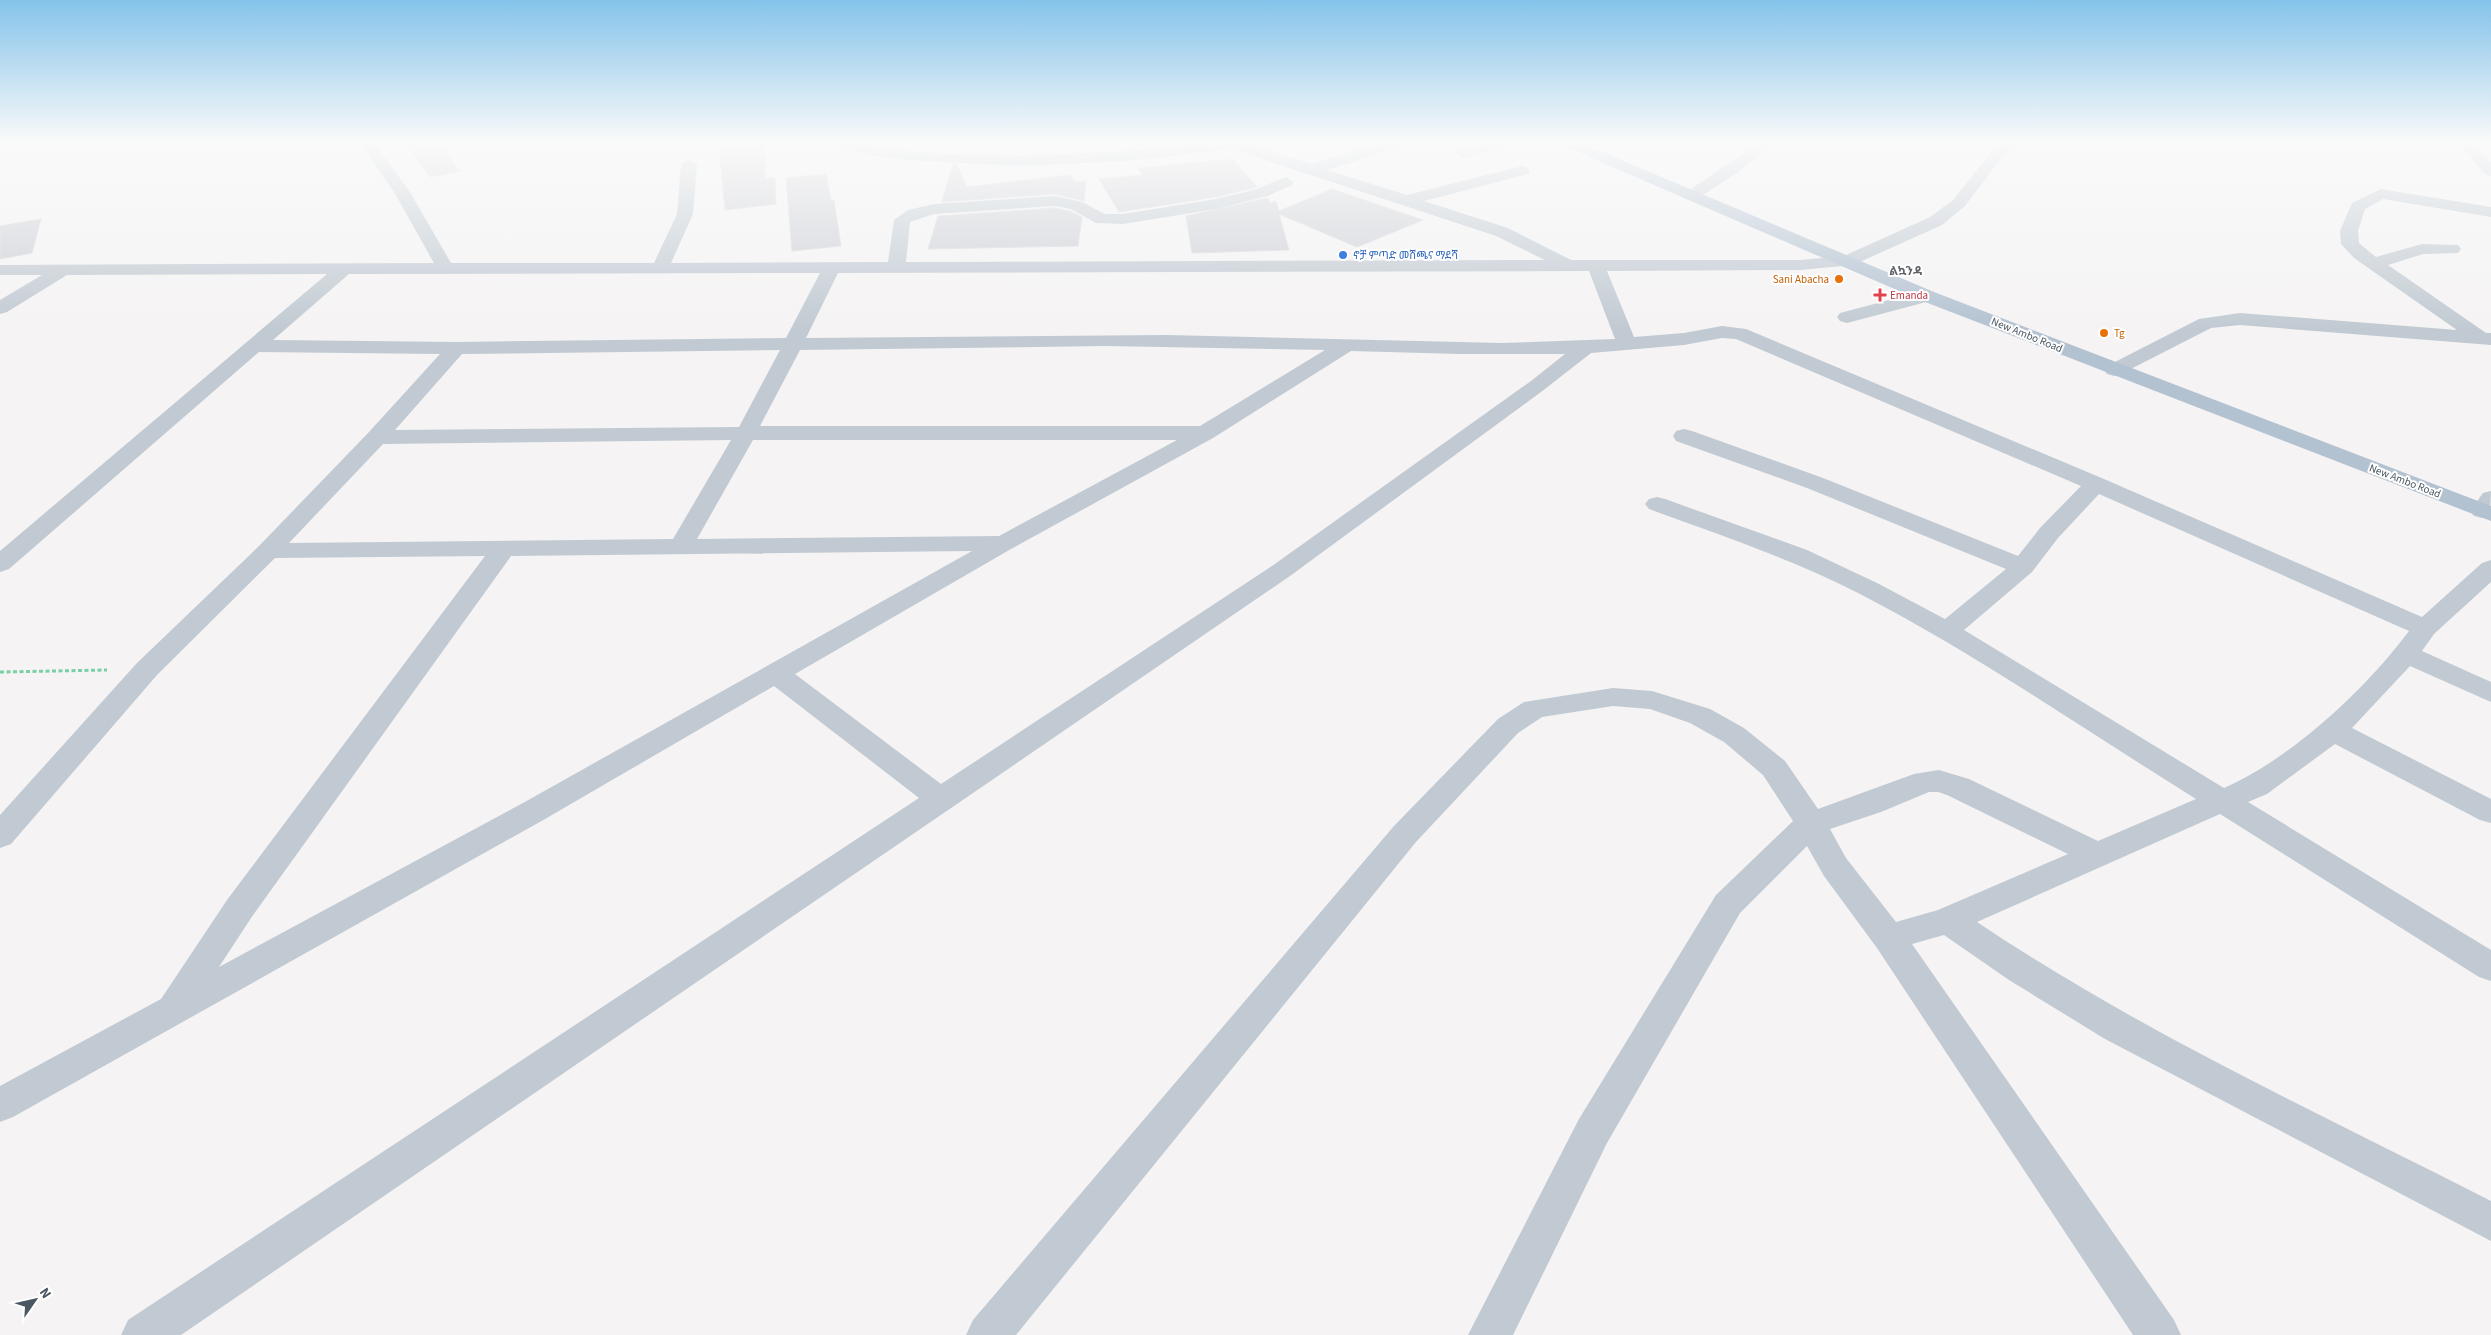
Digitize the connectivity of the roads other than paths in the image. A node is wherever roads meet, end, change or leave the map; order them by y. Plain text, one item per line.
1 (410, 205) edge
2 (686, 205) edge
3 (990, 205) edge
4 (1077, 205) edge
5 (1207, 205) edge
6 (1424, 205) edge
7 (1713, 205) edge
8 (1957, 205) edge
9 (2359, 205) edge
10 (2453, 205) edge
11 (2491, 212) edge
12 (2452, 249) dead end
13 (1848, 261) junction
14 (2375, 263) junction
15 (1568, 265) junction
16 (1596, 267) junction
17 (445, 268) junction
18 (660, 268) junction
19 (896, 268) junction
20 (65, 269) junction
21 (831, 269) junction
22 (0, 270) edge
23 (343, 270) junction
24 (1927, 296) junction
25 (0, 308) edge
26 (1847, 317) dead end
27 (2486, 338) edge
28 (793, 344) junction
29 (1627, 344) junction
30 (1347, 345) junction
31 (254, 346) junction
32 (456, 348) junction
33 (1584, 348) junction
34 (2114, 370) junction
35 (746, 433) junction
36 (1205, 433) junction
37 (1684, 436) dead end
38 (377, 438) junction
39 (2096, 484) junction
40 (1656, 504) dead end
41 (2488, 508) edge
42 (1004, 543) junction
43 (681, 546) junction
44 (504, 548) junction
45 (268, 551) junction
46 (0, 564) edge
47 (2023, 567) junction
48 (2491, 568) edge
49 (2425, 628) junction
50 (1948, 631) junction
51 (2406, 654) junction
52 (775, 673) junction
53 (2491, 693) edge
54 (2334, 731) junction
55 (2221, 799) junction
56 (942, 800) junction
57 (2491, 812) edge
58 (1811, 823) junction
59 (0, 836) edge
60 (2096, 854) junction
61 (1948, 920) junction
62 (1889, 938) junction
63 (2491, 967) edge
64 (173, 1009) junction
65 (0, 1105) edge
66 (2491, 1222) edge
67 (143, 1335) edge
68 (988, 1335) edge
69 (1490, 1335) edge
70 (2159, 1335) edge

1 - 17 street
2 - 18 street
3 - 19 street
4 - 5 street
6 - 15 street
7 - 13 main road, New Ambo Road
8 - 13 street
9 - 14 street
10 - 11 street
12 - 14 street
13 - 16 street
13 - 24 main road, New Ambo Road
14 - 27 street
15 - 16 street
15 - 19 street
16 - 29 street
17 - 18 street
17 - 23 street
18 - 21 street
19 - 21 street
20 - 22 street
20 - 23 street
20 - 25 street
21 - 28 street
23 - 31 street
24 - 26 street
24 - 34 main road, New Ambo Road
27 - 34 street
28 - 30 street
28 - 32 street
28 - 35 street
29 - 33 street
29 - 39 street
30 - 33 street
30 - 36 street
31 - 32 street
31 - 46 street
32 - 38 street
33 - 56 street
34 - 41 main road, New Ambo Road
35 - 36 street
35 - 38 street
35 - 43 street
36 - 42 street
37 - 47 street
38 - 45 street
39 - 47 street
39 - 49 street
40 - 50 street
42 - 43 street
42 - 52 street
43 - 44 street
44 - 45 street
44 - 64 street
45 - 59 street
47 - 50 street
48 - 49 street
49 - 51 street
50 - 55 street
51 - 53 street
51 - 54 street
52 - 56 street
52 - 64 street
54 - 55 street
54 - 57 street
55 - 60 street
55 - 63 street
56 - 67 street
58 - 60 street
58 - 62 street
58 - 68 street
58 - 69 street
60 - 61 street
61 - 62 street
61 - 66 street
62 - 70 street
64 - 65 street

